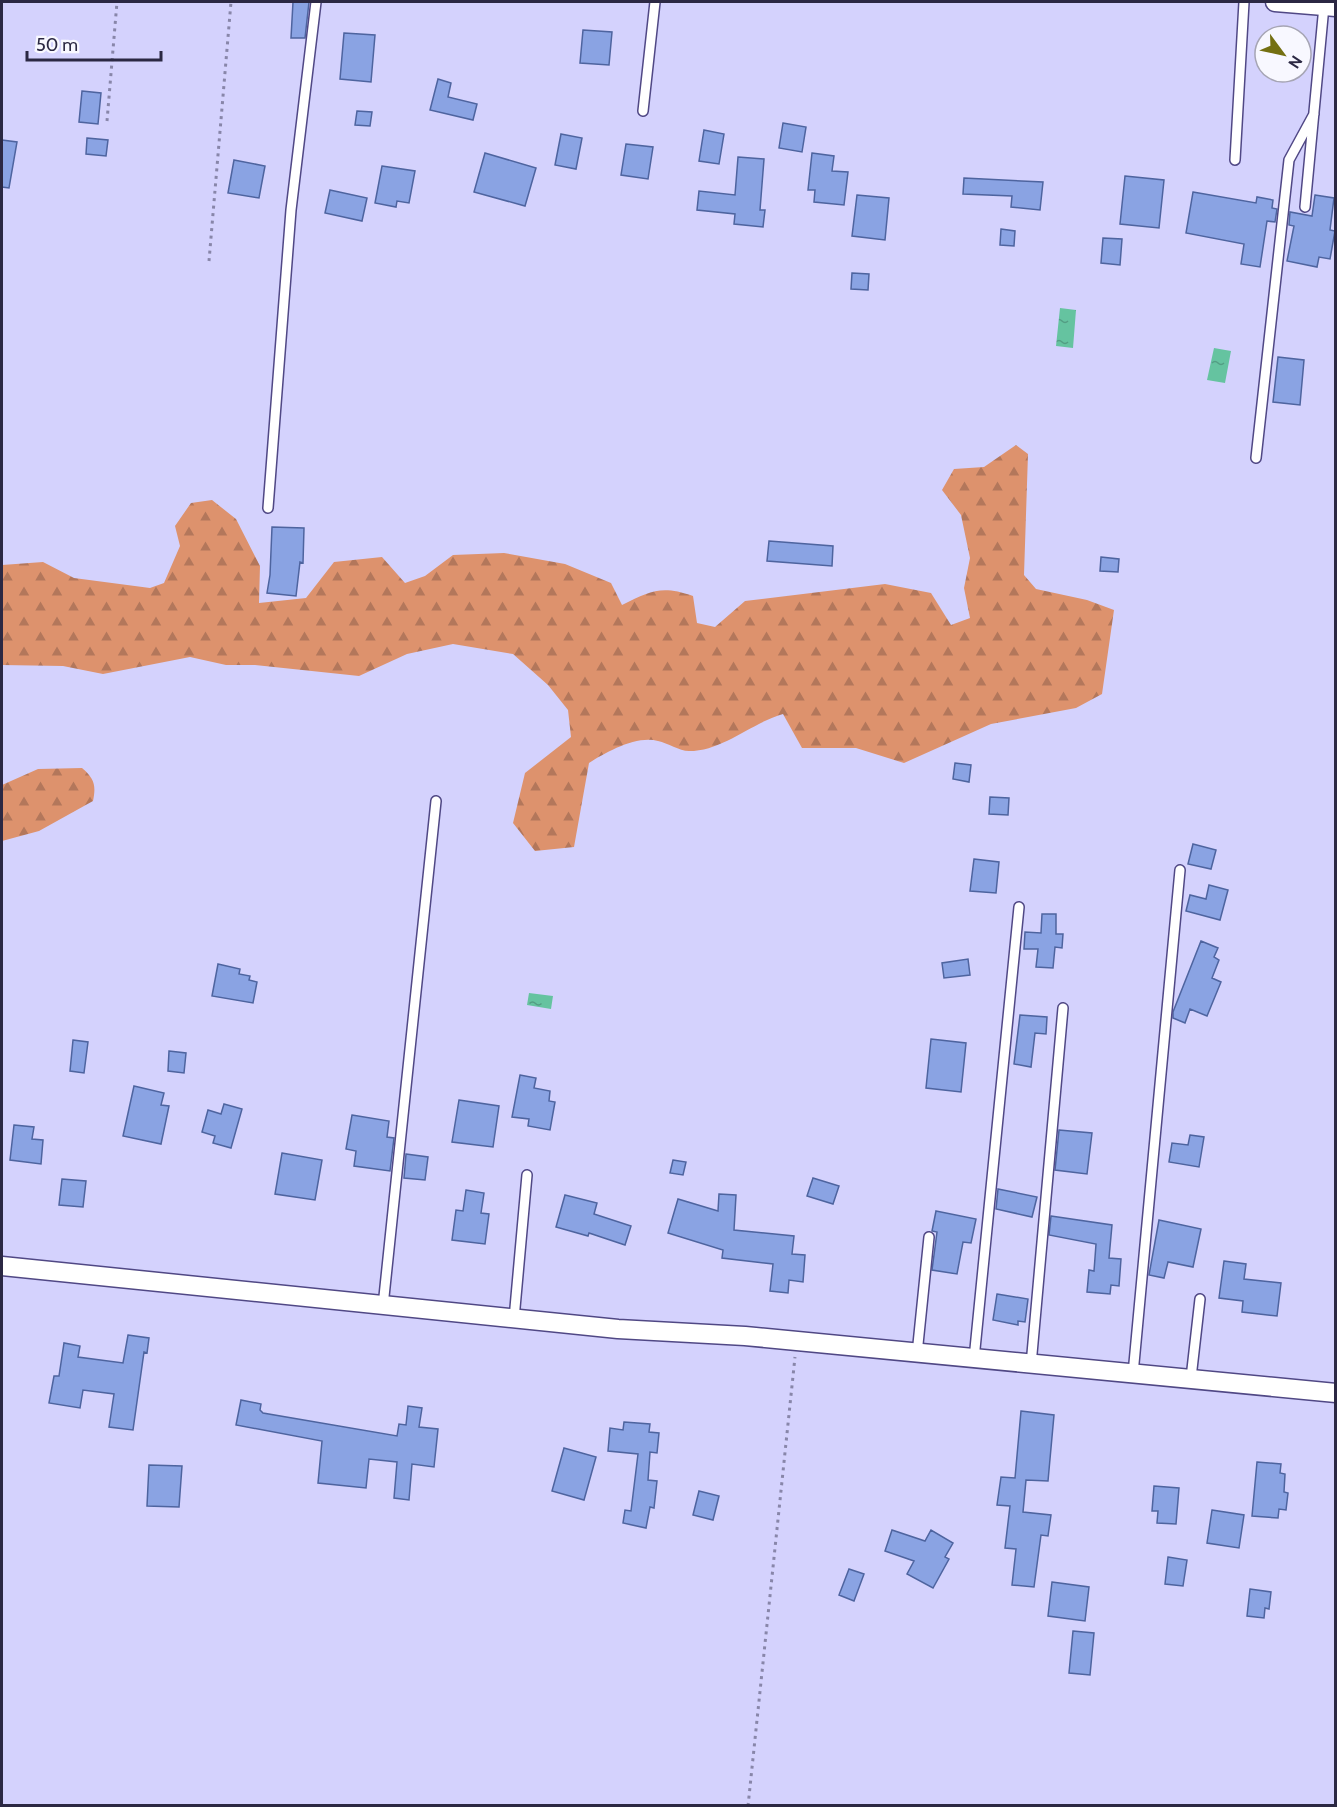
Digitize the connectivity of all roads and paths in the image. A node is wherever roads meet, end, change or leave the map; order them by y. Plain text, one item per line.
1 (117, 2) edge
2 (231, 2) edge
3 (316, 2) edge
4 (655, 2) edge
5 (1244, 2) edge
6 (1275, 2) edge
7 (1330, 7) edge
8 (643, 111) dead end
9 (1314, 114) junction
10 (107, 121) dead end
11 (1235, 159) dead end
12 (1305, 207) dead end
13 (209, 261) dead end
14 (1256, 458) dead end
15 (268, 508) dead end
16 (436, 801) dead end
17 (1180, 870) dead end
18 (1019, 907) dead end
19 (1063, 1008) dead end
20 (527, 1175) dead end
21 (929, 1237) dead end
22 (2, 1266) edge
23 (1200, 1299) dead end
24 (383, 1306) junction
25 (514, 1318) junction
26 (797, 1341) junction
27 (917, 1354) junction
28 (974, 1359) junction
29 (1031, 1365) junction
30 (1133, 1374) junction
31 (1191, 1378) junction
32 (1335, 1393) edge
33 (747, 1806) edge

1 - 10 path
2 - 13 path
3 - 15 lane
4 - 8 lane
5 - 11 lane
6 - 7 street
7 - 9 lane
9 - 12 lane
9 - 14 lane
16 - 24 lane
17 - 30 lane
18 - 28 lane
19 - 29 lane
20 - 25 lane
21 - 27 lane
22 - 24 street
23 - 31 lane
24 - 25 street
25 - 26 street
26 - 27 street
26 - 33 path
27 - 28 street
28 - 29 street
29 - 30 street
30 - 31 street
31 - 32 street

